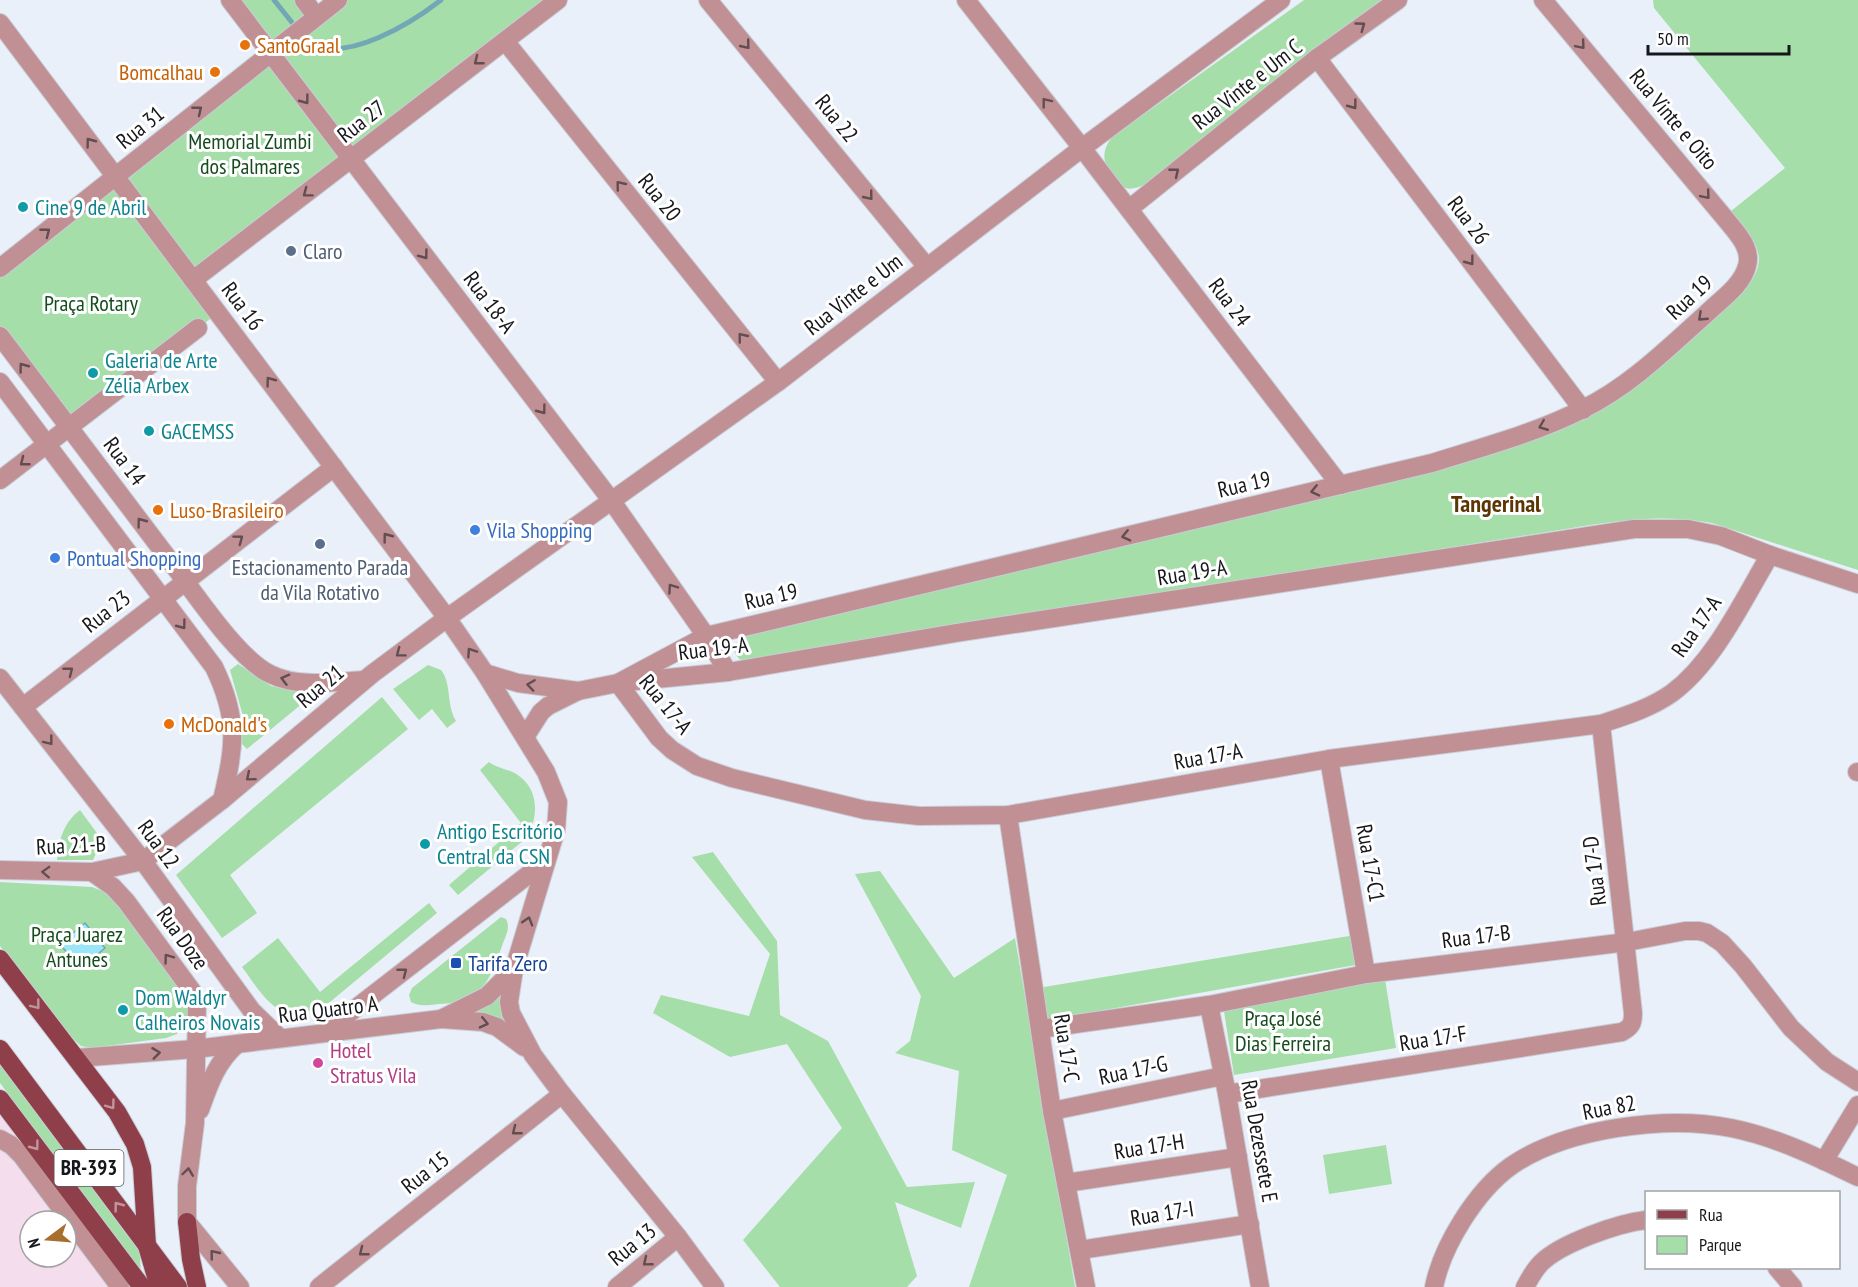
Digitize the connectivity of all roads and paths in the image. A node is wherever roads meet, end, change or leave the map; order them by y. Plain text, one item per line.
1 (230, 0) edge
2 (304, 0) edge
3 (338, 0) edge
4 (558, 0) edge
5 (708, 0) edge
6 (966, 0) edge
7 (1281, 0) edge
8 (1398, 0) edge
9 (1543, 0) edge
10 (313, 19) junction
11 (1, 27) edge
12 (504, 41) junction
13 (274, 49) junction
14 (1317, 58) junction
15 (1082, 148) junction
16 (351, 159) junction
17 (116, 176) junction
18 (1129, 209) junction
19 (927, 267) junction
20 (0, 268) edge
21 (1743, 275) joint
22 (193, 280) junction
23 (198, 328) dead end
24 (0, 336) edge
25 (0, 382) edge
26 (778, 382) junction
27 (1583, 410) junction
28 (68, 426) junction
29 (47, 443) junction
30 (334, 467) junction
31 (0, 480) edge
32 (1340, 485) junction
33 (611, 501) junction
34 (1770, 555) junction
35 (185, 580) junction
36 (1858, 584) edge
37 (162, 598) junction
38 (447, 618) junction
39 (706, 636) junction
40 (231, 639) junction
41 (207, 657) junction
42 (728, 672) junction
43 (485, 673) junction
44 (0, 678) edge
45 (364, 680) junction
46 (618, 683) junction
47 (578, 691) junction
48 (22, 707) junction
49 (1601, 724) junction
50 (525, 737) junction
51 (1329, 759) junction
52 (222, 800) junction
53 (1008, 815) junction
54 (143, 861) junction
55 (546, 861) junction
56 (0, 870) edge
57 (92, 872) junction
58 (1627, 942) junction
59 (0, 959) edge
60 (514, 969) junction
61 (1366, 974) junction
62 (1209, 1005) junction
63 (1633, 1013) joint
64 (441, 1019) junction
65 (1040, 1029) junction
66 (324, 1034) junction
67 (280, 1038) junction
68 (236, 1045) junction
69 (0, 1049) edge
70 (195, 1049) junction
71 (533, 1055) junction
72 (77, 1058) junction
73 (1224, 1076) junction
74 (1858, 1082) edge
75 (562, 1094) junction
76 (1227, 1094) junction
77 (0, 1100) edge
78 (1858, 1105) edge
79 (1052, 1111) junction
80 (195, 1123) junction
81 (0, 1139) edge
82 (1238, 1157) junction
83 (1824, 1161) junction
84 (1858, 1177) edge
85 (1066, 1183) junction
86 (1645, 1220) edge
87 (187, 1222) junction
88 (1250, 1224) junction
89 (678, 1237) junction
90 (147, 1246) junction
91 (1080, 1250) junction
92 (1778, 1269) edge
93 (120, 1287) edge
94 (142, 1287) edge
95 (159, 1287) edge
96 (178, 1287) edge
97 (197, 1287) edge
98 (240, 1287) edge
99 (319, 1287) edge
100 (617, 1287) edge
101 (715, 1287) edge
102 (1086, 1287) edge
103 (1260, 1287) edge
104 (1434, 1287) edge
105 (1526, 1287) edge
106 (1793, 1287) edge

1 - 13 street, Rua 18-A
2 - 10 street
3 - 10 street, Rua 31
4 - 12 street, Rua 27
5 -> 19 street, Rua 22
15 -> 6 street, Rua 24
7 - 15 street, Rua Vinte e Um
14 -> 8 street, Rua Vinte e Um C
9 -> 21 street, Rua Vinte e Oito
10 - 13 street, Rua 31
17 -> 11 street, Rua 16
12 -> 16 street, Rua 27
26 -> 12 street, Rua 20
13 -> 16 street, Rua 18-A
17 -> 13 street, Rua 31
18 -> 14 street, Rua Vinte e Um C
14 -> 27 street, Rua 26
15 - 18 street, Rua 24
15 - 19 street, Rua Vinte e Um
16 -> 22 street, Rua 27
16 -> 33 street, Rua 18-A
20 -> 17 street, Rua 31
17 - 22 street, Rua 16
18 - 32 street, Rua 24
19 - 26 street, Rua Vinte e Um
21 -> 27 street, Rua 19
30 -> 22 street, Rua 16
23 - 28 street
28 -> 24 street, Rua 14
25 - 29 street
26 - 33 street, Rua Vinte e Um
27 -> 32 street, Rua 19
28 - 29 street
35 -> 28 street, Rua 14
29 -> 31 street
29 - 37 street
35 -> 30 street, Rua 23
38 -> 30 street, Rua 16
32 -> 39 street, Rua 19
33 - 38 street, Rua Vinte e Um
39 -> 33 street, Rua 18-A
34 - 36 street, Rua 19-A
34 - 42 street, Rua 19-A
34 - 49 street, Rua 17-A
35 - 37 street, Rua 23
35 - 40 street, Rua 14
37 -> 41 street
48 -> 37 street, Rua 23
43 -> 38 street, Rua 16
38 -> 45 street, Rua 21
39 - 42 street, Rua 18-A
39 - 46 street, Rua 19
40 - 41 street
45 -> 40 street, Rua 14
41 - 52 street
42 - 46 street, Rua 19-A
47 -> 43 street
43 - 50 street, Rua 16
44 - 48 street, Rua 12
45 -> 52 street, Rua 21
46 - 47 street
46 - 53 street, Rua 17-A
47 - 50 street
48 -> 54 street, Rua 12
49 - 51 street, Rua 17-A
49 - 58 street, Rua 17-D
50 - 55 street, Rua 16
51 - 53 street, Rua 17-A
51 - 61 street, Rua 17-C1
52 - 54 street, Rua 21
53 - 65 street, Rua 17-C
54 - 57 street, Rua 21-B
54 - 67 street, Rua 12
60 -> 55 street, Rua 16
66 -> 55 street
57 -> 56 street, Rua 21-B
70 -> 57 street, Rua Doze
58 - 61 street, Rua 17-B
58 - 63 street, Rua 17-D
58 - 74 street, Rua 17-B
59 -> 72 main road
60 - 64 street, Rua Quatro A
60 - 71 street, Rua 16
61 - 62 street, Rua 17-B
62 - 65 street, Rua 17-B
62 - 73 street, Rua Dezessete E
63 - 76 street, Rua 17-F
64 - 66 street, Rua Quatro A
64 -> 71 street, Rua Quatro A
65 - 79 street, Rua 17-C
66 - 67 street, Rua Quatro A
67 - 68 street, Rua Quatro A
68 - 70 street, Rua Quatro A
68 - 80 street
90 -> 69 main road, BR-393
72 -> 70 street, Rua Quatro A
70 - 80 street, Rua Doze
71 - 75 street
72 -> 90 main road
73 - 76 street, Rua Dezessete E
73 - 79 street, Rua 17-G
75 - 89 street
75 -> 99 street, Rua 15
76 - 82 street, Rua Dezessete E
77 -> 94 main road, BR-393
78 - 83 street
79 - 85 street, Rua 17-C
87 -> 80 street
81 - 93 street
82 - 85 street, Rua 17-H
82 - 88 street, Rua Dezessete E
83 - 84 street, Rua 82
83 - 104 street, Rua 82
85 - 91 street, Rua 17-C
86 - 105 street
87 - 97 main road
98 -> 87 street
88 - 91 street, Rua 17-I
88 - 103 street, Rua Dezessete E
89 -> 100 street, Rua 13
89 - 101 street
90 - 95 main road
90 - 96 main road, BR-393
91 - 102 street, Rua 17-C
92 - 106 street

